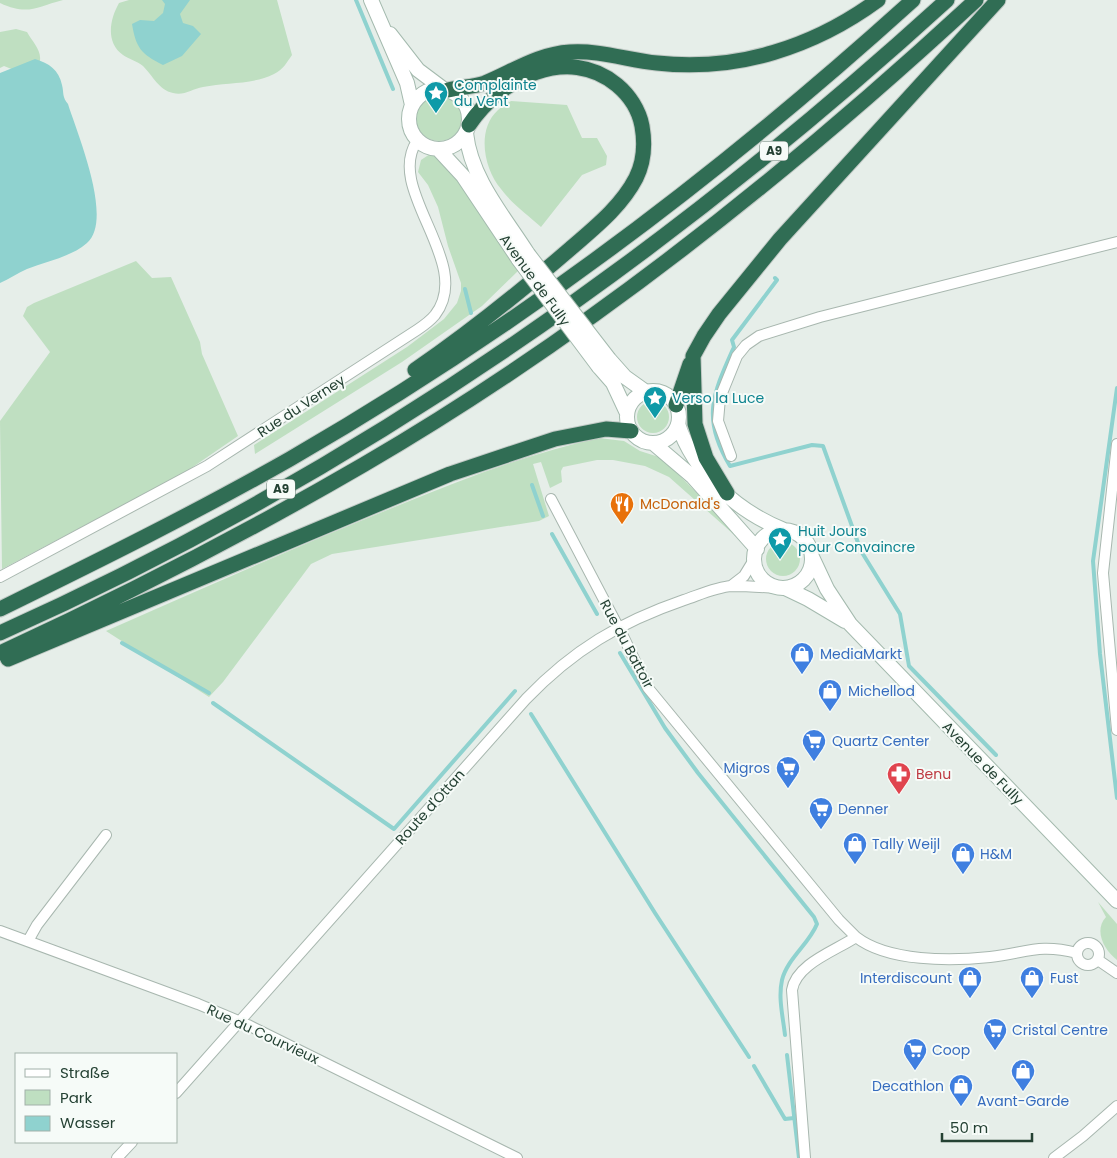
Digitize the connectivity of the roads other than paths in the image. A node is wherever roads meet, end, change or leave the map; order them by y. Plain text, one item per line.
1 (371, 0) edge
2 (878, 0) edge
3 (913, 0) edge
4 (946, 0) edge
5 (976, 0) edge
6 (998, 0) edge
7 (384, 26) junction
8 (445, 89) junction
9 (412, 105) junction
10 (467, 129) junction
11 (417, 140) junction
12 (438, 149) junction
13 (1117, 242) edge
14 (523, 257) junction
15 (694, 356) junction
16 (604, 363) junction
17 (646, 392) junction
18 (676, 405) junction
19 (627, 413) junction
20 (678, 424) junction
21 (631, 432) junction
22 (653, 443) junction
23 (1117, 444) edge
24 (731, 456) dead end
25 (292, 457) junction
26 (727, 493) junction
27 (551, 499) dead end
28 (784, 530) junction
29 (756, 554) junction
30 (812, 557) junction
31 (0, 577) edge
32 (731, 586) junction
33 (782, 588) junction
34 (0, 609) edge
35 (850, 624) junction
36 (618, 626) junction
37 (0, 633) edge
38 (0, 652) edge
39 (0, 663) edge
40 (1115, 680) edge
41 (1117, 730) edge
42 (106, 835) dead end
43 (1117, 901) edge
44 (0, 931) edge
45 (856, 937) junction
46 (28, 941) junction
47 (1077, 953) junction
48 (1098, 960) junction
49 (1117, 973) edge
50 (240, 1021) junction
51 (178, 1091) edge
52 (1117, 1106) edge
53 (131, 1143) edge
54 (118, 1158) edge
55 (517, 1158) edge
56 (805, 1158) edge
57 (1054, 1158) edge

1 - 7 main road
2 - 8 highway
3 - 25 highway
4 - 37 highway, A9
5 - 38 highway, A9
6 - 15 highway
7 - 8 main road
7 - 9 main road
8 - 9 main road
8 - 10 main road
9 - 11 main road
10 - 12 main road
10 - 14 main road, Avenue de Fully
10 - 25 highway
11 - 12 main road
11 - 31 street, Rue du Verney
12 - 14 main road, Avenue de Fully
13 - 24 street
14 - 16 main road, Avenue de Fully, bridge
15 - 18 highway
15 - 26 highway
16 - 17 main road, Avenue de Fully
16 - 19 main road, Avenue de Fully
17 - 18 main road
17 - 19 main road
18 - 20 main road
19 - 21 main road
20 - 22 main road
20 - 26 main road
21 - 22 main road
21 - 39 highway
22 - 29 main road
23 - 40 street
25 - 34 highway
26 - 28 main road
27 - 36 street, Rue du Battoir
28 - 29 main road
28 - 30 main road
29 - 32 street, Route d'Ottan
29 - 33 main road
30 - 33 main road
30 - 35 main road, Avenue de Fully
32 - 33 street, Route d'Ottan
32 - 36 street, Route d'Ottan
33 - 35 main road, Avenue de Fully
35 - 43 main road, Avenue de Fully
36 - 45 street, Rue du Battoir
36 - 50 street, Route d'Ottan
40 - 41 street
42 - 46 street
44 - 46 street, Rue du Courvieux
45 - 47 street, Rue du Battoir
45 - 56 street
46 - 50 street, Rue du Courvieux
47 - 48 street
47 - 48 street
48 - 49 street
50 - 51 street, Route d'Ottan
50 - 55 street, Rue du Courvieux
52 - 57 street
53 - 54 street

